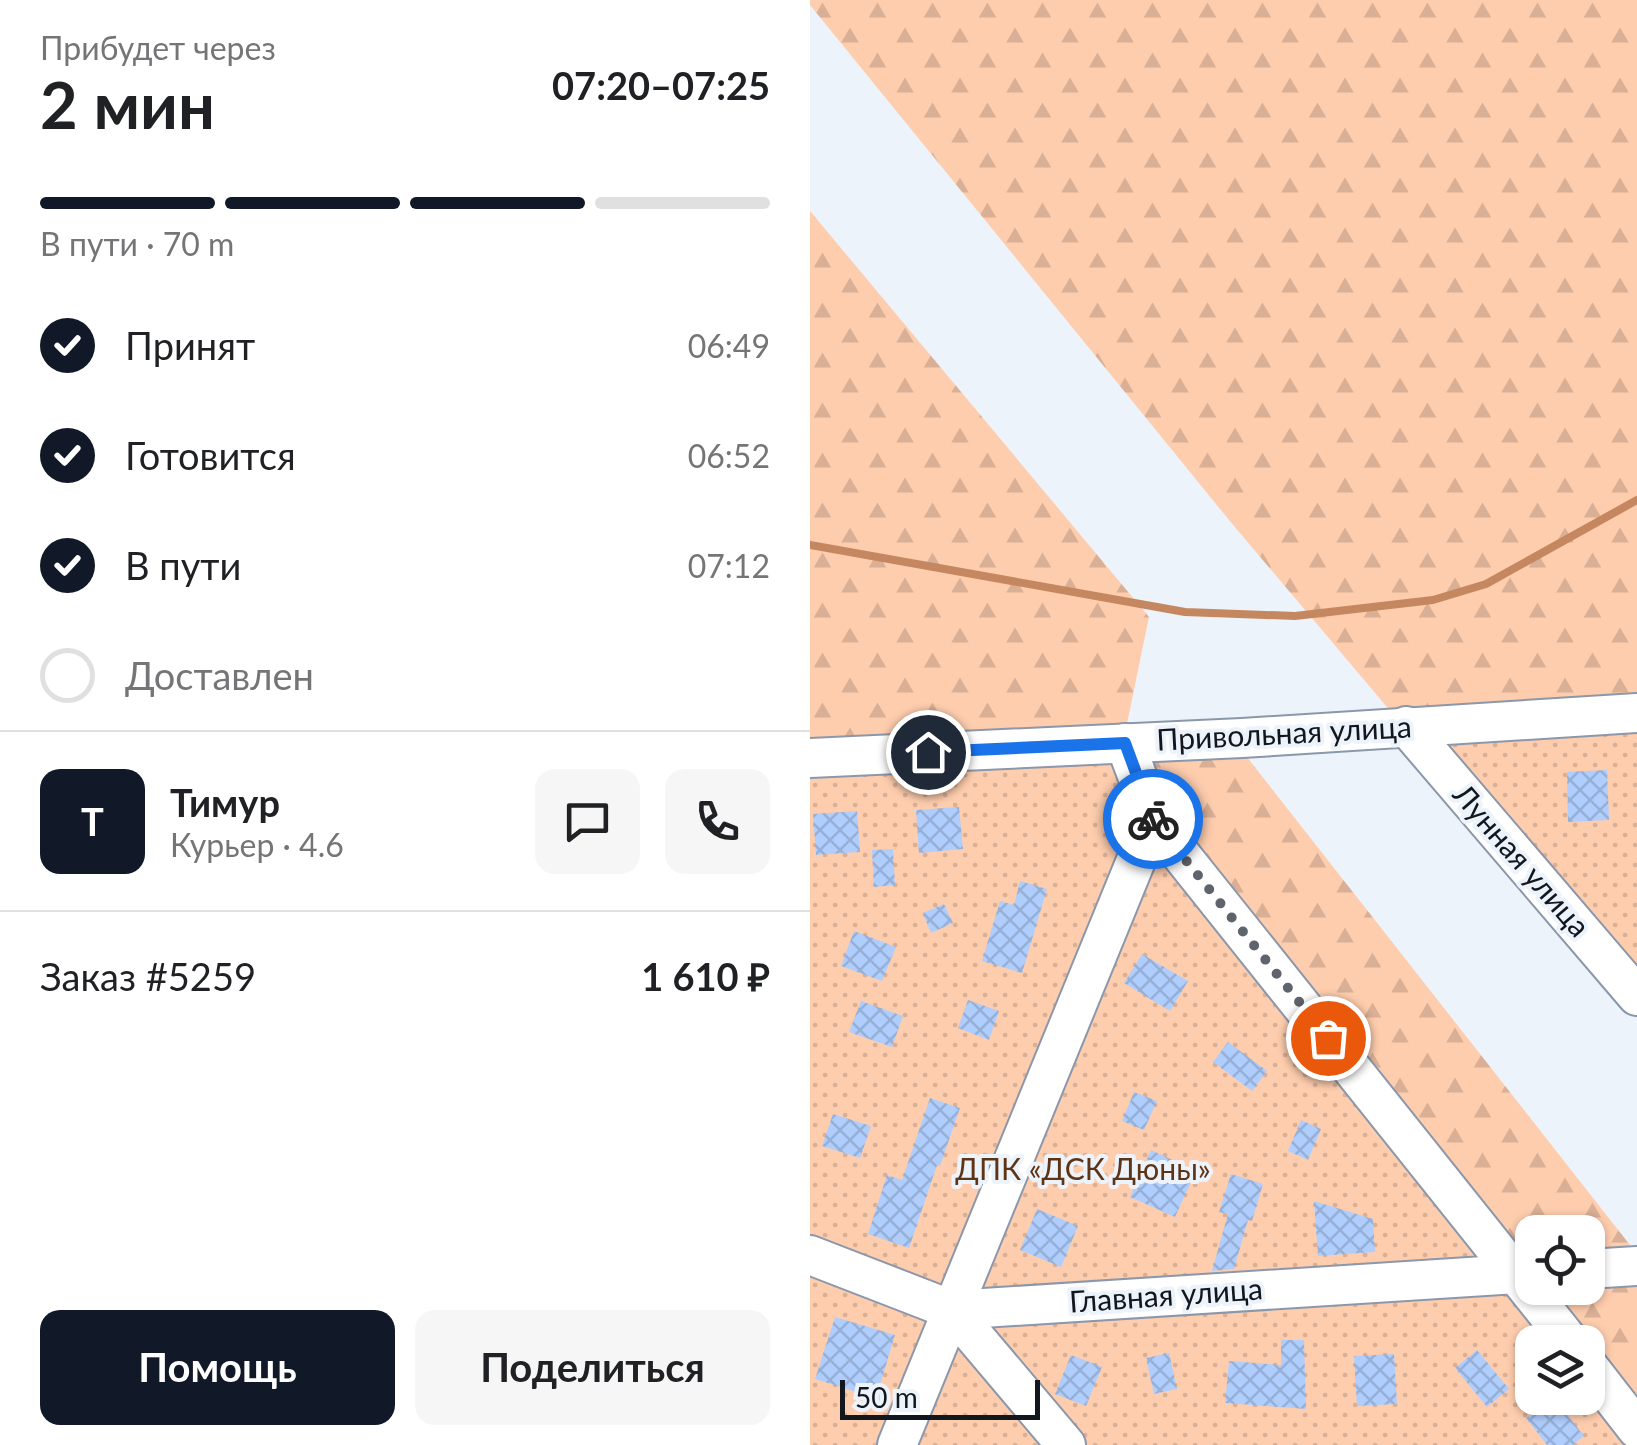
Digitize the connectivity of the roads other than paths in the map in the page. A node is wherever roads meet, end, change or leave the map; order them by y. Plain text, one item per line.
1 (1637, 712) edge
2 (1406, 726) junction
3 (1125, 743) junction
4 (810, 758) edge
5 (1153, 819) junction
6 (1637, 996) edge
7 (810, 1255) edge
8 (1515, 1262) edge
9 (1637, 1266) edge
10 (1605, 1268) edge
11 (1515, 1275) edge
12 (952, 1310) junction
13 (1605, 1388) edge
14 (1637, 1429) edge
15 (897, 1445) edge
16 (1066, 1445) edge

1 - 2 street, Привольная улица
2 - 3 street, Привольная улица
2 - 6 street, Лунная улица
3 - 4 street, Привольная улица
3 - 5 street
5 - 8 street
5 - 12 street
7 - 12 street, Главная улица
9 - 10 street
11 - 12 street, Главная улица
12 - 15 street
12 - 16 street
13 - 14 street

